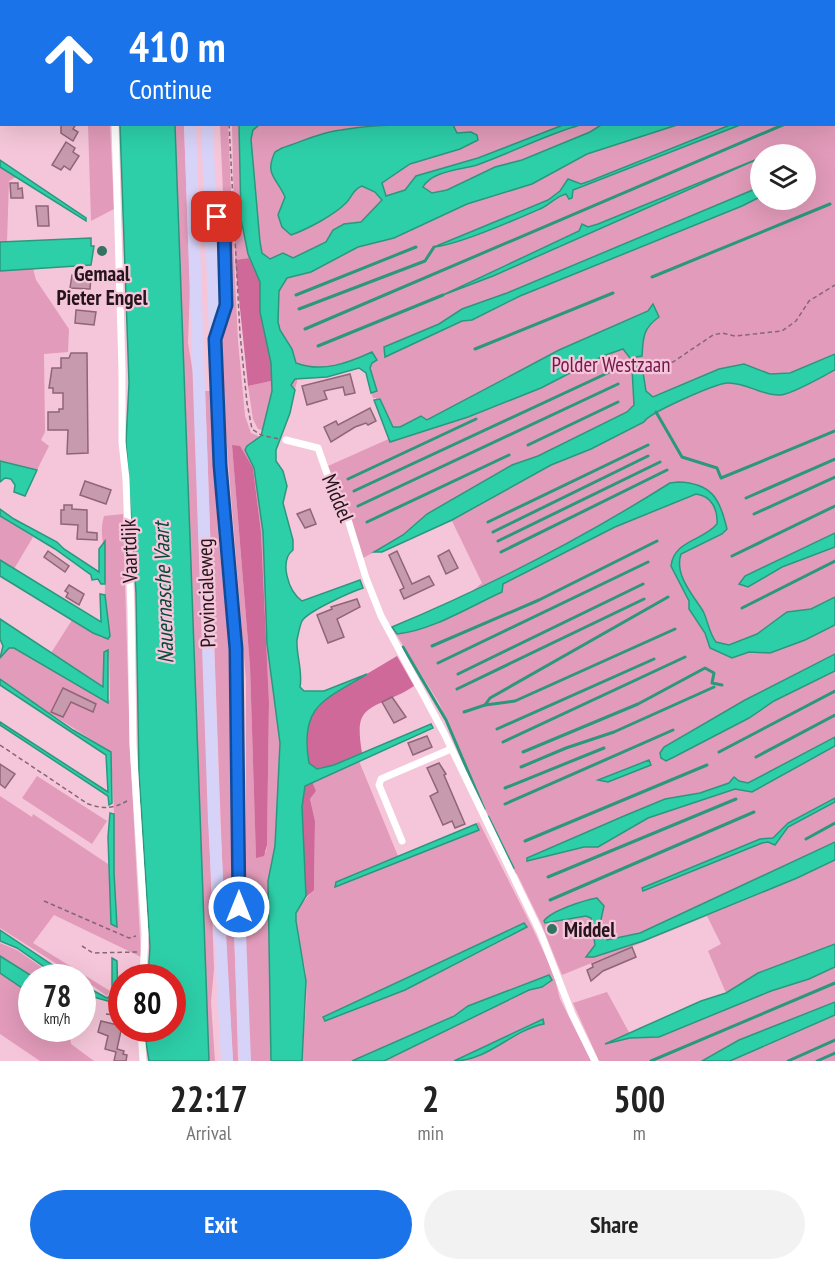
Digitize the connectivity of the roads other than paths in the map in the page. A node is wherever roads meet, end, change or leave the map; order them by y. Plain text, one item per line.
1 (115, 126) edge
2 (190, 126) edge
3 (207, 126) edge
4 (286, 440) road end
5 (451, 749) junction
6 (402, 841) dead end
7 (144, 964) edge
8 (142, 1042) edge
9 (143, 1061) edge
10 (227, 1061) edge
11 (244, 1061) edge
12 (596, 1061) edge

1 - 7 street, Vaartdijk
2 - 10 highway, Provincialeweg
3 - 11 highway, Provincialeweg
4 - 5 street, Middel
5 - 6 street
5 - 12 street, Middel
8 - 9 street

